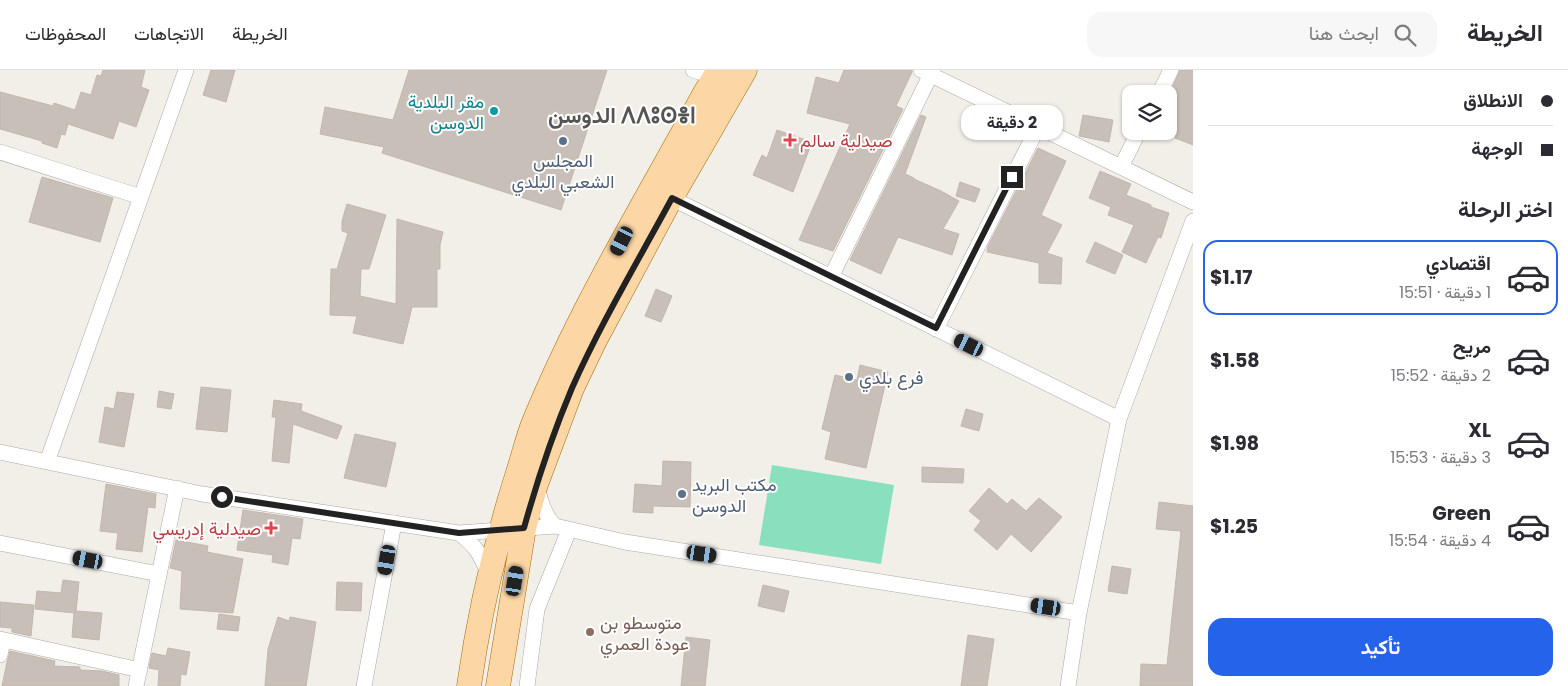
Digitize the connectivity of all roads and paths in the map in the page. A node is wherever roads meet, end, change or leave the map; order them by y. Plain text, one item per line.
1 (186, 70) edge
2 (745, 70) edge
3 (1171, 70) edge
4 (709, 72) edge
5 (928, 72) edge
6 (1164, 85) edge
7 (1038, 126) junction
8 (1134, 140) edge
9 (0, 152) edge
10 (1121, 167) junction
11 (141, 197) junction
12 (672, 198) junction
13 (1193, 202) edge
14 (1193, 221) edge
15 (831, 277) junction
16 (936, 328) junction
17 (1119, 419) junction
18 (0, 452) edge
19 (47, 462) junction
20 (536, 484) junction
21 (176, 488) junction
22 (510, 498) junction
23 (394, 523) junction
24 (524, 528) junction
25 (562, 528) junction
26 (500, 531) junction
27 (459, 533) junction
28 (0, 543) edge
29 (159, 574) junction
30 (489, 575) junction
31 (1079, 612) junction
32 (2, 639) edge
33 (0, 655) edge
34 (140, 670) junction
35 (136, 686) edge
36 (364, 686) edge
37 (469, 686) edge
38 (498, 686) edge
39 (527, 686) edge
40 (1068, 686) edge

1 - 11 street
2 - 12 main road
3 - 6 street
4 - 22 main road
5 - 7 street
5 - 15 street
7 - 10 street
7 - 16 street
8 - 10 street
9 - 11 street
10 - 13 street
11 - 19 street
12 - 15 street
12 - 20 main road
14 - 17 street
15 - 16 street
16 - 17 street
17 - 31 street
18 - 19 street
19 - 21 street
20 - 24 main road
20 - 25 street
21 - 23 street
21 - 29 street
22 - 26 main road
22 - 27 street
23 - 27 street
23 - 36 street
24 - 25 street
24 - 26 street
24 - 38 main road
25 - 31 street
25 - 39 street
26 - 27 street
26 - 30 main road
27 - 30 street
28 - 29 street
29 - 34 street
30 - 37 main road
31 - 40 street
32 - 33 street
32 - 34 street
34 - 35 street

